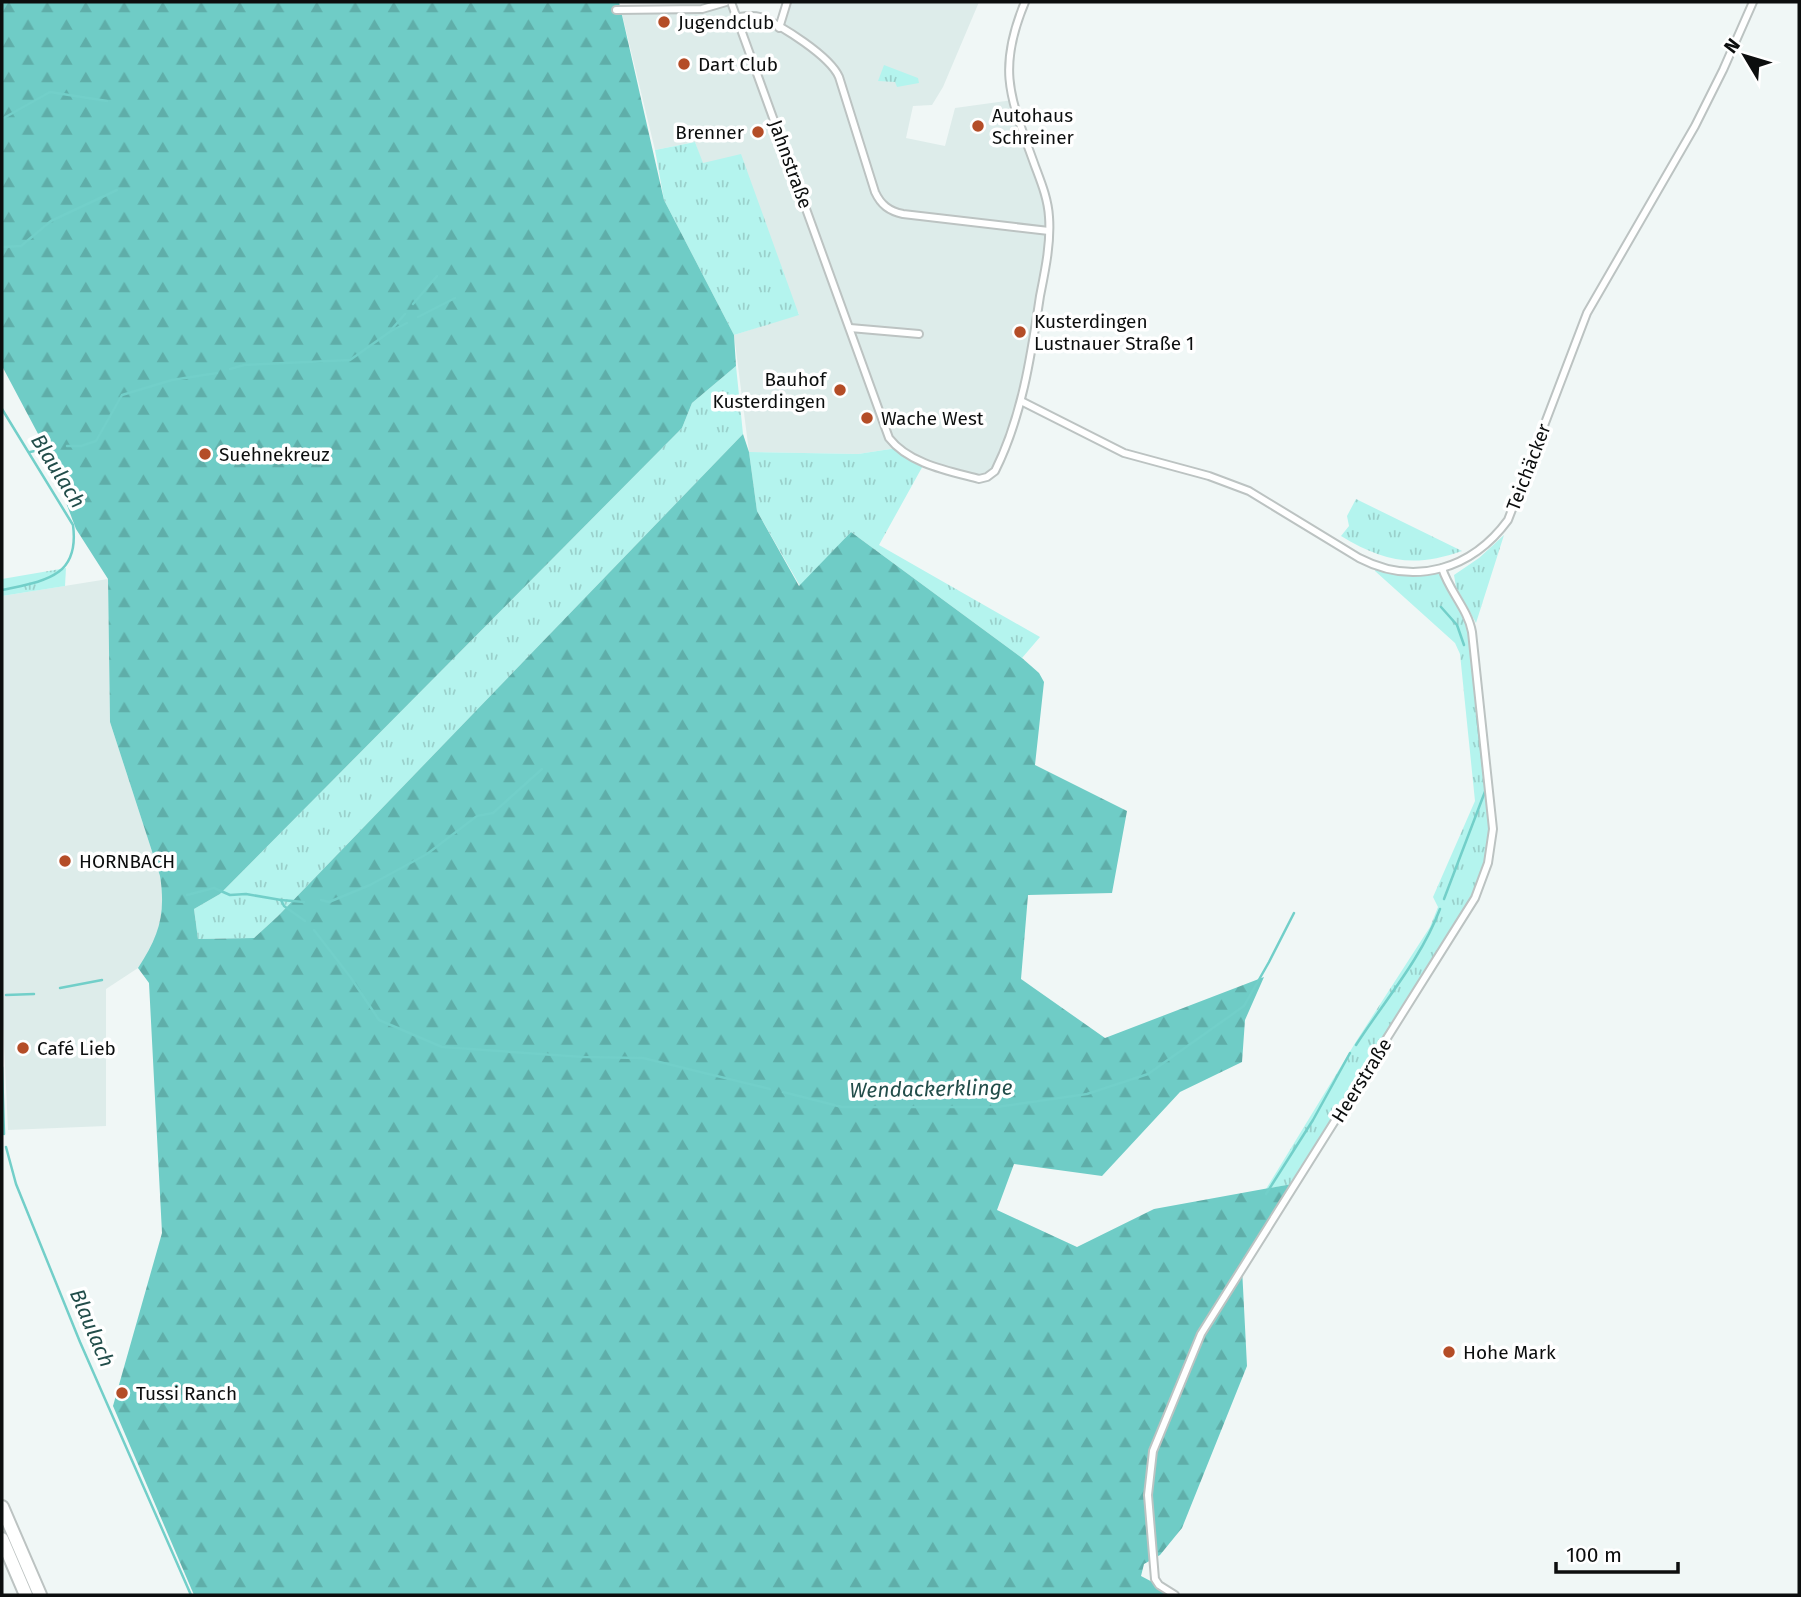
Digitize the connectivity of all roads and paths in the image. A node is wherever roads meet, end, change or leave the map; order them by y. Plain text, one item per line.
1 (729, 2) edge
2 (787, 2) edge
3 (1025, 2) edge
4 (1754, 2) edge
5 (616, 10) dead end
6 (738, 17) junction
7 (779, 28) junction
8 (1049, 231) junction
9 (849, 328) junction
10 (919, 334) dead end
11 (1021, 401) junction
12 (1442, 568) junction
13 (2, 1507) edge
14 (2, 1539) edge
15 (26, 1595) edge
16 (40, 1595) edge
17 (1175, 1595) edge

1 - 5 street
1 - 6 street, Jahnstraße
2 - 7 street
3 - 8 street
4 - 12 street, Teichäcker
6 - 7 street
6 - 9 street, Jahnstraße
7 - 8 street
8 - 11 street
9 - 10 street
9 - 11 street, Jahnstraße
11 - 12 street, Teichäcker
12 - 17 street, Heerstraße
13 - 16 highway
14 - 15 highway

